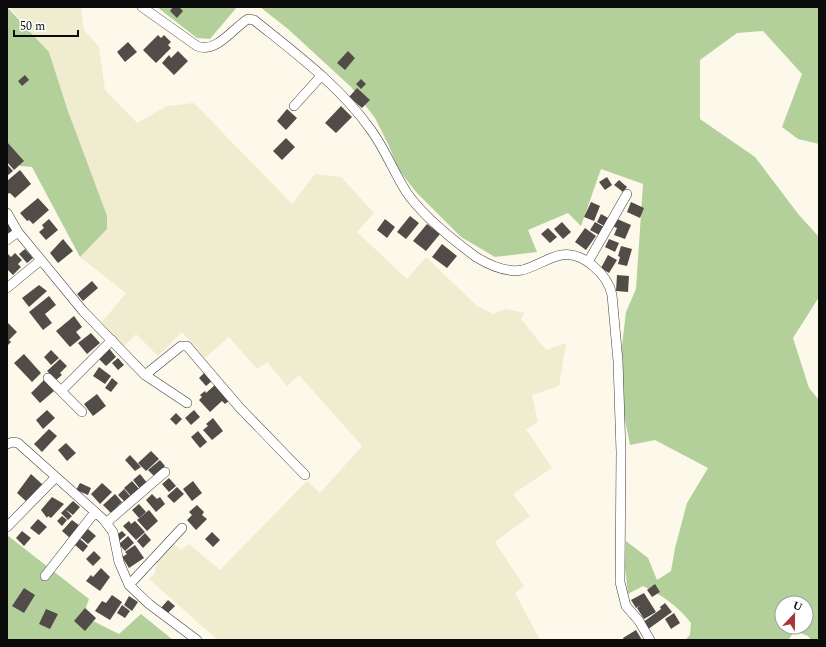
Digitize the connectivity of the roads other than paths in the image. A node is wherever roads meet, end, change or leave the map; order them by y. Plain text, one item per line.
1 (142, 7) edge
2 (321, 76) junction
3 (294, 106) dead end
4 (627, 194) dead end
5 (7, 213) edge
6 (18, 232) junction
7 (7, 240) edge
8 (41, 260) junction
9 (588, 262) junction
10 (7, 288) edge
11 (112, 340) junction
12 (145, 375) junction
13 (48, 378) dead end
14 (61, 391) junction
15 (187, 403) dead end
16 (82, 412) dead end
17 (7, 444) edge
18 (165, 472) dead end
19 (305, 475) dead end
20 (56, 477) junction
21 (95, 512) junction
22 (106, 523) junction
23 (7, 526) edge
24 (182, 528) dead end
25 (45, 576) dead end
26 (129, 585) junction
27 (197, 640) edge
28 (650, 640) edge

1 - 2 street
2 - 3 street
2 - 9 street
4 - 9 street
5 - 6 street
6 - 7 street
6 - 8 street
8 - 10 street
8 - 11 street
9 - 28 street
11 - 12 street
11 - 14 street
12 - 15 street
12 - 19 street
13 - 14 street
14 - 16 street
17 - 20 street
18 - 22 street
20 - 21 street
20 - 23 street
21 - 22 street
21 - 25 street
22 - 26 street
24 - 26 street
26 - 27 street

